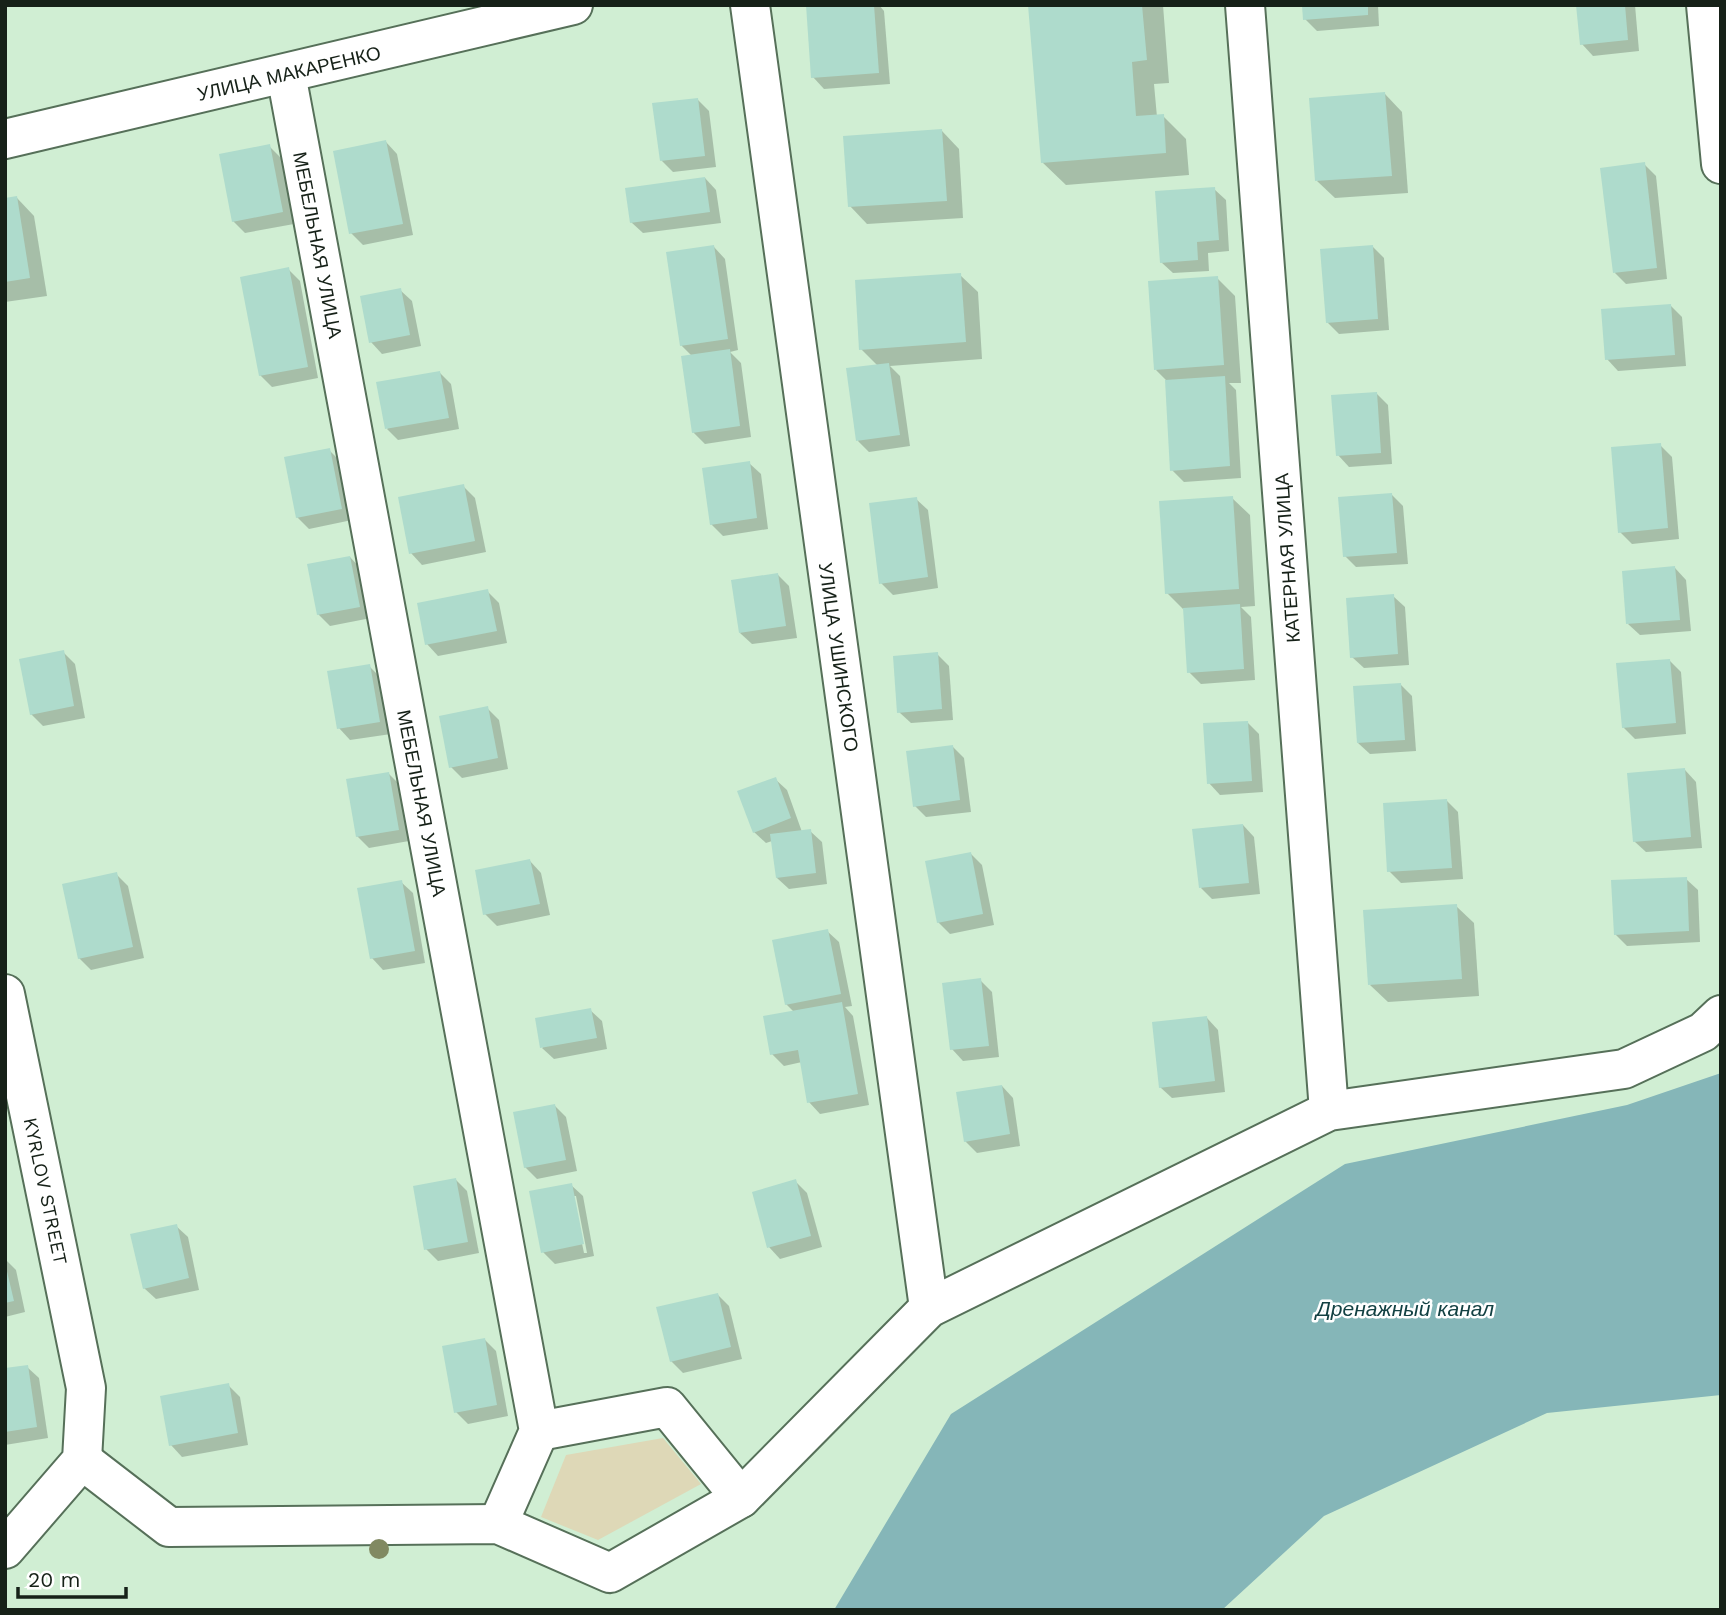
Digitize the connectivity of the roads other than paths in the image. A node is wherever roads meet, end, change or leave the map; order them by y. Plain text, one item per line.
1 (573, 5) edge
2 (750, 5) edge
3 (1245, 5) edge
4 (1706, 5) edge
5 (286, 74) junction
6 (5, 139) edge
7 (1721, 164) edge
8 (5, 994) edge
9 (1721, 1015) edge
10 (1329, 1111) junction
11 (929, 1308) junction
12 (539, 1431) junction
13 (82, 1460) junction
14 (741, 1497) junction
15 (498, 1524) junction
16 (5, 1549) edge

1 - 5 street, УЛИЦА МАКАРЕНКО
2 - 11 street, УЛИЦА УШИНСКОГО
3 - 10 street, КАТЕРНАЯ УЛИЦА
4 - 7 street
5 - 6 street, УЛИЦА МАКАРЕНКО
5 - 12 street, МЕБЕЛЬНАЯ УЛИЦА
8 - 13 street, KYRLOV STREET
9 - 10 street
10 - 11 street
11 - 14 street
12 - 14 street
12 - 15 street
13 - 15 street
13 - 16 street
14 - 15 street

